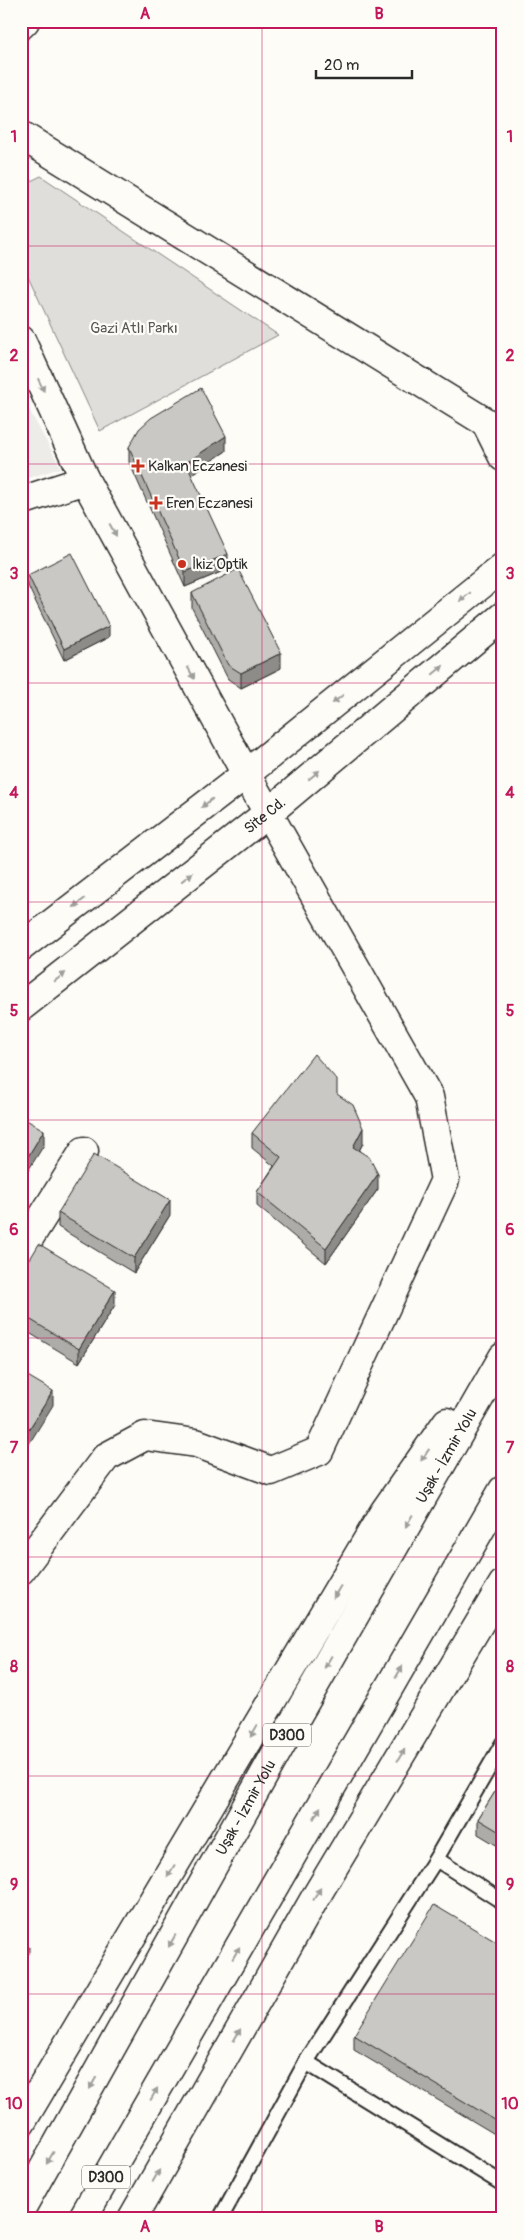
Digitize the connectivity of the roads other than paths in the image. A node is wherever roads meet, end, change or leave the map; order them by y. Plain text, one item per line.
1 (25, 21) edge
2 (21, 25) edge
3 (21, 135) edge
4 (21, 340) edge
5 (494, 428) edge
6 (503, 457) edge
7 (85, 480) junction
8 (21, 501) edge
9 (503, 567) edge
10 (503, 616) edge
11 (246, 774) junction
12 (268, 813) junction
13 (21, 947) edge
14 (21, 1007) edge
15 (84, 1151) dead end
16 (21, 1250) edge
17 (503, 1343) edge
18 (503, 1357) edge
19 (503, 1490) edge
20 (21, 1570) edge
21 (503, 1584) edge
22 (503, 1743) edge
23 (436, 1858) junction
24 (503, 1902) edge
25 (306, 2062) junction
26 (21, 2122) edge
27 (503, 2184) edge
28 (21, 2209) edge
29 (82, 2219) edge
30 (132, 2219) edge
31 (220, 2219) edge

1 - 2 main road
3 - 5 main road
4 -> 7 main road
5 - 6 main road
7 - 8 main road
7 -> 11 main road
9 -> 11 main road
12 -> 10 main road, Site Cd.
11 - 12 main road
11 -> 13 main road
14 -> 12 main road, Site Cd.
12 - 20 main road
15 - 16 main road
17 -> 26 main road
18 -> 28 main road, Uşak - İzmir Yolu / D300
29 -> 19 main road, D300
30 -> 21 main road
22 - 23 lane
23 - 24 lane
23 - 25 lane
25 - 27 lane
25 - 31 lane

